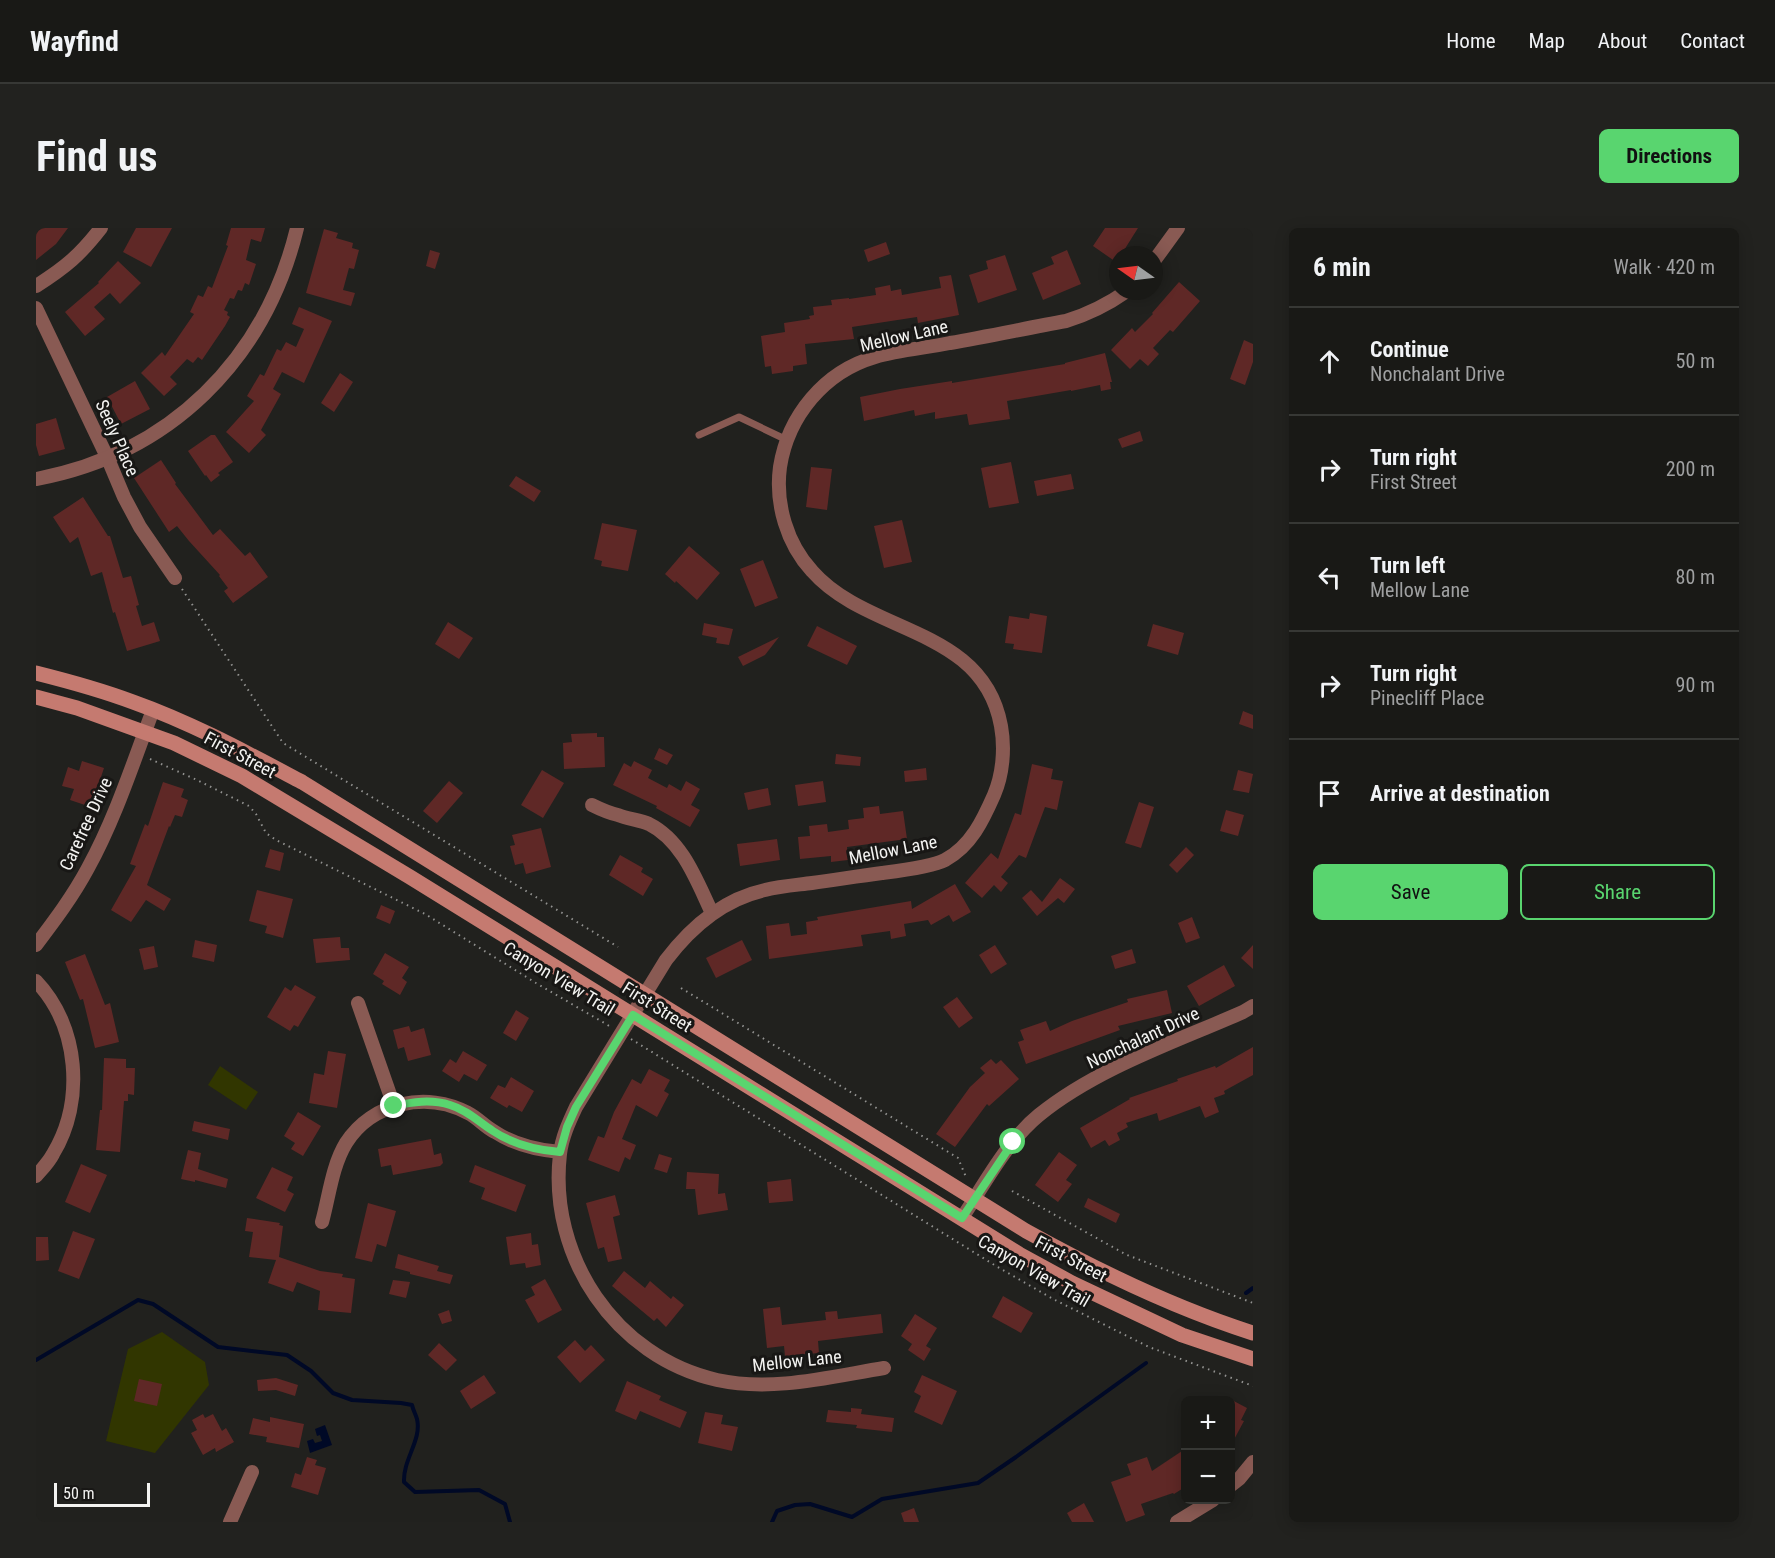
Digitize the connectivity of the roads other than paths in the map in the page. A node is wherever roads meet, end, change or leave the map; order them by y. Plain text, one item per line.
1 (101, 228) edge
2 (297, 228) edge
3 (1178, 228) edge
4 (1163, 249) edge
5 (36, 286) edge
6 (1114, 300) edge
7 (36, 308) edge
8 (699, 435) dead end
9 (787, 440) junction
10 (108, 459) junction
11 (36, 479) edge
12 (176, 578) road end
13 (36, 673) edge
14 (36, 697) edge
15 (153, 710) junction
16 (144, 732) junction
17 (592, 805) dead end
18 (712, 913) junction
19 (36, 945) edge
20 (36, 981) edge
21 (645, 994) junction
22 (358, 1003) dead end
23 (1253, 1006) edge
24 (633, 1015) junction
25 (394, 1106) junction
26 (560, 1152) junction
27 (36, 1176) edge
28 (975, 1199) junction
29 (962, 1218) junction
30 (322, 1222) dead end
31 (1253, 1333) edge
32 (1253, 1359) edge
33 (884, 1368) dead end
34 (1253, 1462) edge
35 (252, 1472) dead end
36 (1235, 1482) edge
37 (1206, 1504) edge
38 (230, 1522) edge
39 (1177, 1522) edge

1 - 5 street
2 - 10 street
3 - 4 street
6 - 9 street, Mellow Lane
7 - 10 street, Seely Place
8 - 9 lane
9 - 18 street, Mellow Lane
10 - 11 street
10 - 12 street, Seely Place
13 - 15 main road, First Street
14 - 16 main road, First Street
15 - 16 street, Carefree Drive
15 - 21 main road, First Street
16 - 19 street, Carefree Drive
16 - 24 main road, First Street
17 - 18 street
18 - 21 street, Mellow Lane
20 - 27 street
21 - 24 street, Mellow Lane
21 - 28 main road, First Street
22 - 25 street
23 - 28 street, Nonchalant Drive
24 - 26 street, Mellow Lane
24 - 29 main road, First Street
25 - 26 street
25 - 30 street
26 - 33 street, Mellow Lane
28 - 29 street, Nonchalant Drive
28 - 31 main road, First Street
29 - 32 main road, First Street
34 - 36 street
35 - 38 street
37 - 39 street

